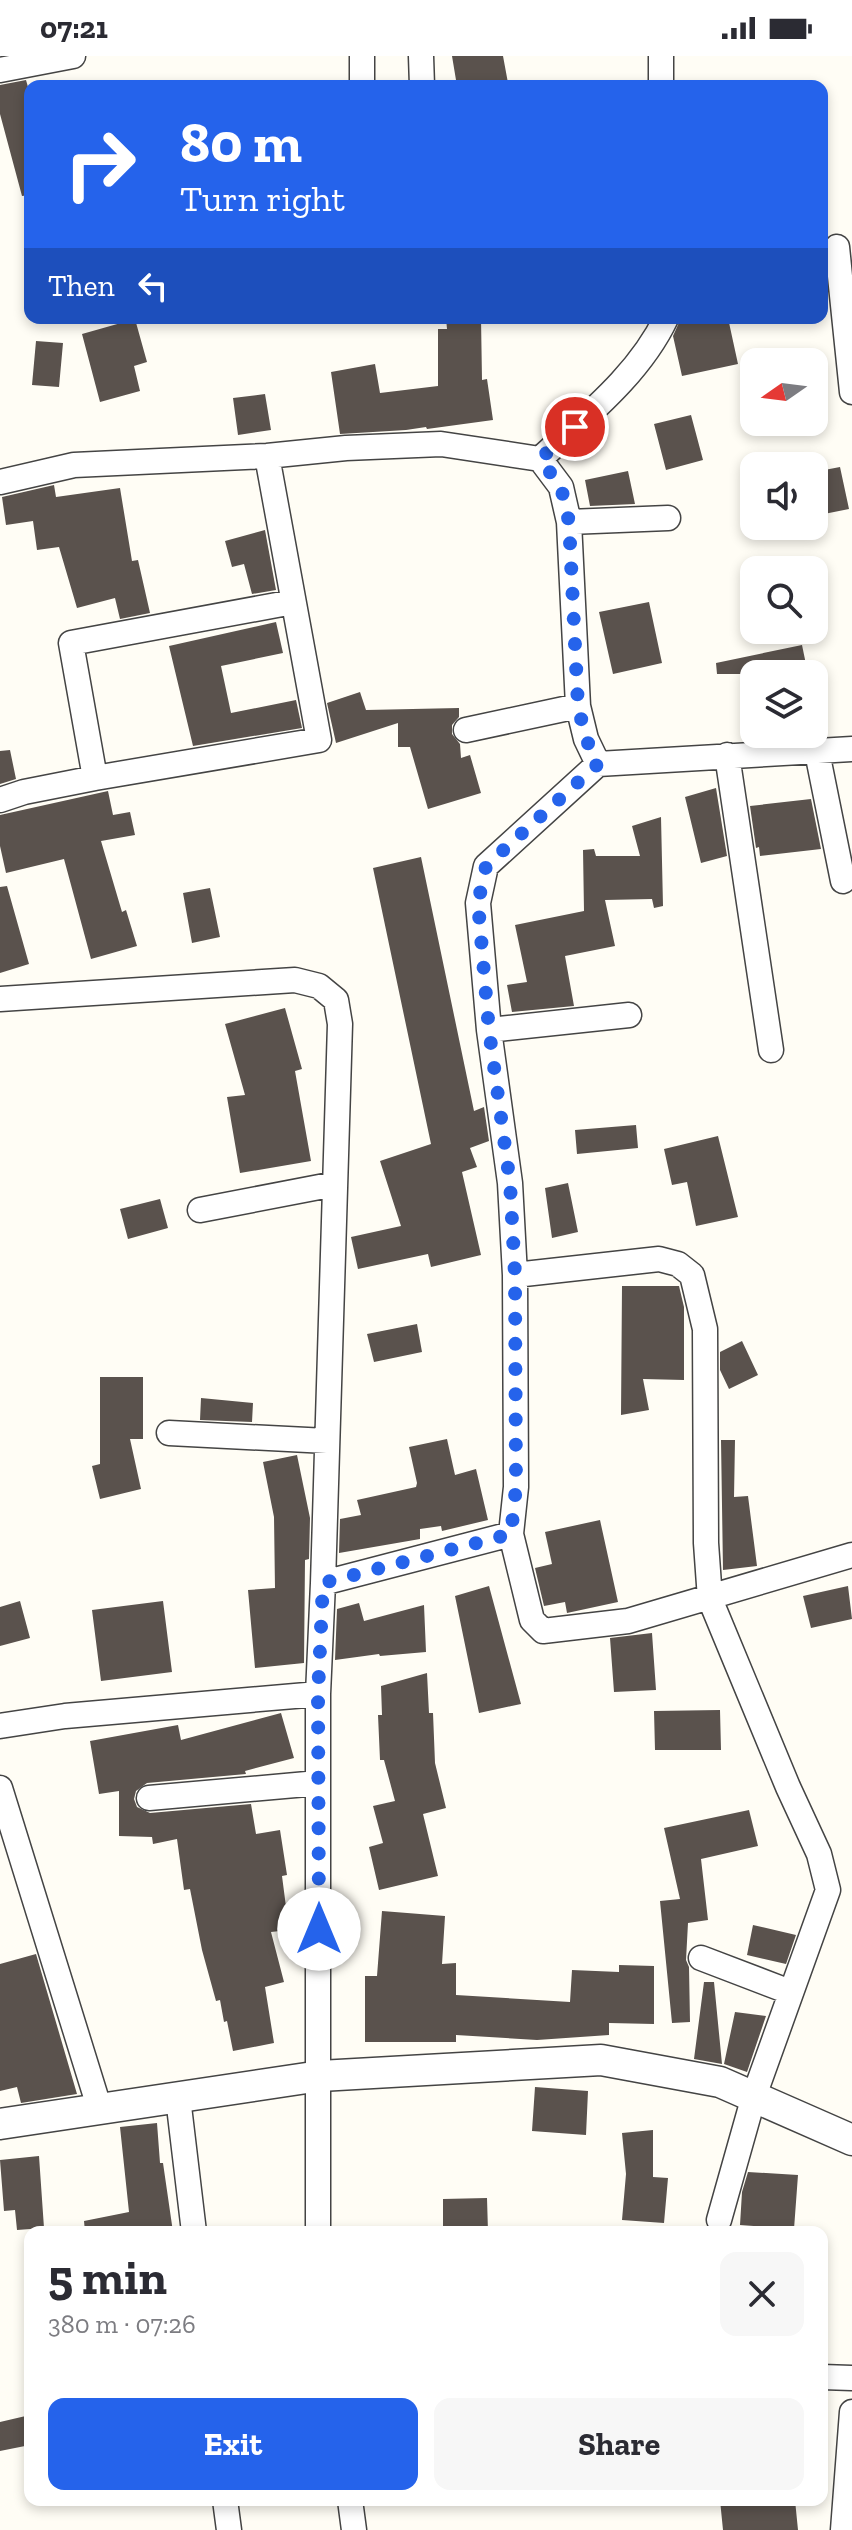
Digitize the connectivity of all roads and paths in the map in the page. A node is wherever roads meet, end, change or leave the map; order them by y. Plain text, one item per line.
1 (73, 56) edge
2 (362, 56) edge
3 (421, 56) edge
4 (661, 56) edge
5 (0, 70) edge
6 (41, 75) edge
7 (362, 80) edge
8 (422, 80) edge
9 (661, 80) edge
10 (837, 247) edge
11 (663, 324) edge
12 (852, 392) edge
13 (267, 456) junction
14 (540, 459) junction
15 (0, 482) edge
16 (668, 518) dead end
17 (569, 522) junction
18 (293, 602) junction
19 (578, 706) junction
20 (466, 730) dead end
21 (852, 749) edge
22 (817, 752) junction
23 (727, 755) junction
24 (598, 764) junction
25 (95, 778) junction
26 (0, 800) edge
27 (843, 881) dead end
28 (0, 999) edge
29 (629, 1015) dead end
30 (489, 1030) junction
31 (771, 1050) dead end
32 (335, 1184) junction
33 (200, 1210) dead end
34 (515, 1275) junction
35 (169, 1433) dead end
36 (327, 1441) junction
37 (511, 1534) junction
38 (852, 1555) edge
39 (323, 1583) junction
40 (710, 1599) junction
41 (318, 1694) junction
42 (0, 1726) edge
43 (318, 1783) junction
44 (0, 1788) edge
45 (149, 1798) dead end
46 (701, 1958) dead end
47 (790, 1992) junction
48 (320, 2076) junction
49 (754, 2096) junction
50 (178, 2098) junction
51 (100, 2110) junction
52 (0, 2124) edge
53 (852, 2140) edge
54 (719, 2220) dead end
55 (193, 2226) edge
56 (317, 2226) edge
57 (828, 2377) edge
58 (852, 2378) edge
59 (852, 2412) edge
60 (850, 2462) edge
61 (226, 2506) edge
62 (351, 2506) edge
63 (229, 2530) edge
64 (354, 2530) edge
65 (843, 2530) edge

1 - 6 street
2 - 7 street
3 - 8 street
4 - 9 street
5 - 6 street
10 - 12 street
11 - 14 street
13 - 14 street
13 - 15 street
13 - 18 street
14 - 17 street
16 - 17 street
17 - 19 street
18 - 25 street
18 - 25 street
19 - 20 street
19 - 24 street
21 - 22 street
22 - 23 street
22 - 27 street
23 - 24 street
23 - 31 street
24 - 30 street
25 - 26 street
28 - 32 street
29 - 30 street
30 - 34 street
32 - 33 street
32 - 36 street
34 - 37 street
34 - 40 street
35 - 36 street
36 - 39 street
37 - 39 street
37 - 40 street
38 - 40 street
39 - 41 street
40 - 47 street
41 - 42 street
41 - 43 street
43 - 45 street
43 - 48 street
44 - 51 street
46 - 47 street
47 - 49 street
48 - 49 street
48 - 50 street
48 - 56 street
49 - 53 street
49 - 54 street
50 - 51 street
50 - 55 street
51 - 52 street
57 - 58 street
59 - 60 street
60 - 65 street
61 - 63 street
62 - 64 street

